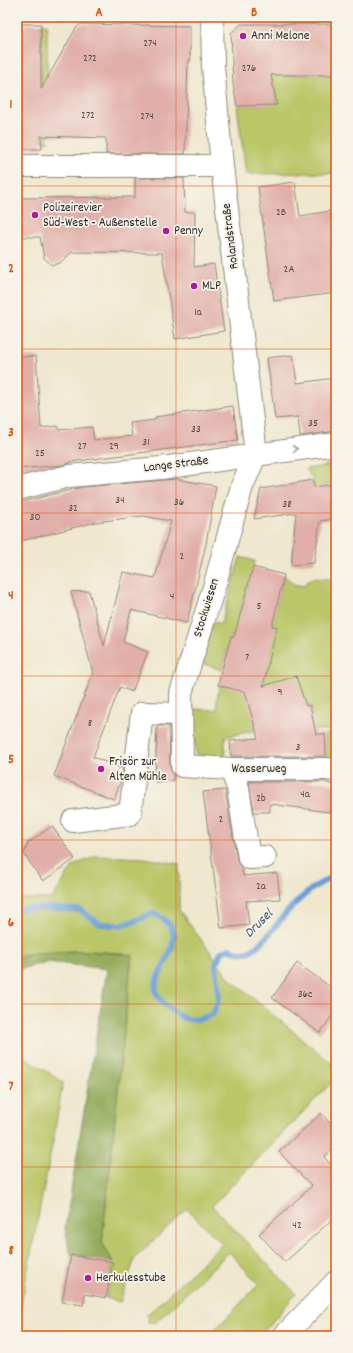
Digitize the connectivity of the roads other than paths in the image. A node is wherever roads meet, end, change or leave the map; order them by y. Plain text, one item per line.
1 (212, 17) edge
2 (17, 166) edge
3 (222, 166) junction
4 (336, 444) edge
5 (256, 454) junction
6 (17, 488) edge
7 (181, 714) junction
8 (182, 766) joint
9 (231, 769) junction
10 (336, 770) edge
11 (73, 821) dead end
12 (265, 856) dead end
13 (336, 1282) edge
14 (284, 1336) edge

1 - 3 street, Rolandstraße
2 - 3 street
3 - 5 street, Rolandstraße
5 -> 4 street, Lange Straße
5 - 6 street, Lange Straße
5 - 7 street, Stockwiesen
7 - 8 street, Stockwiesen
7 - 11 street
8 - 9 street, Wasserweg
9 - 10 street, Wasserweg
9 - 12 street
13 - 14 street

